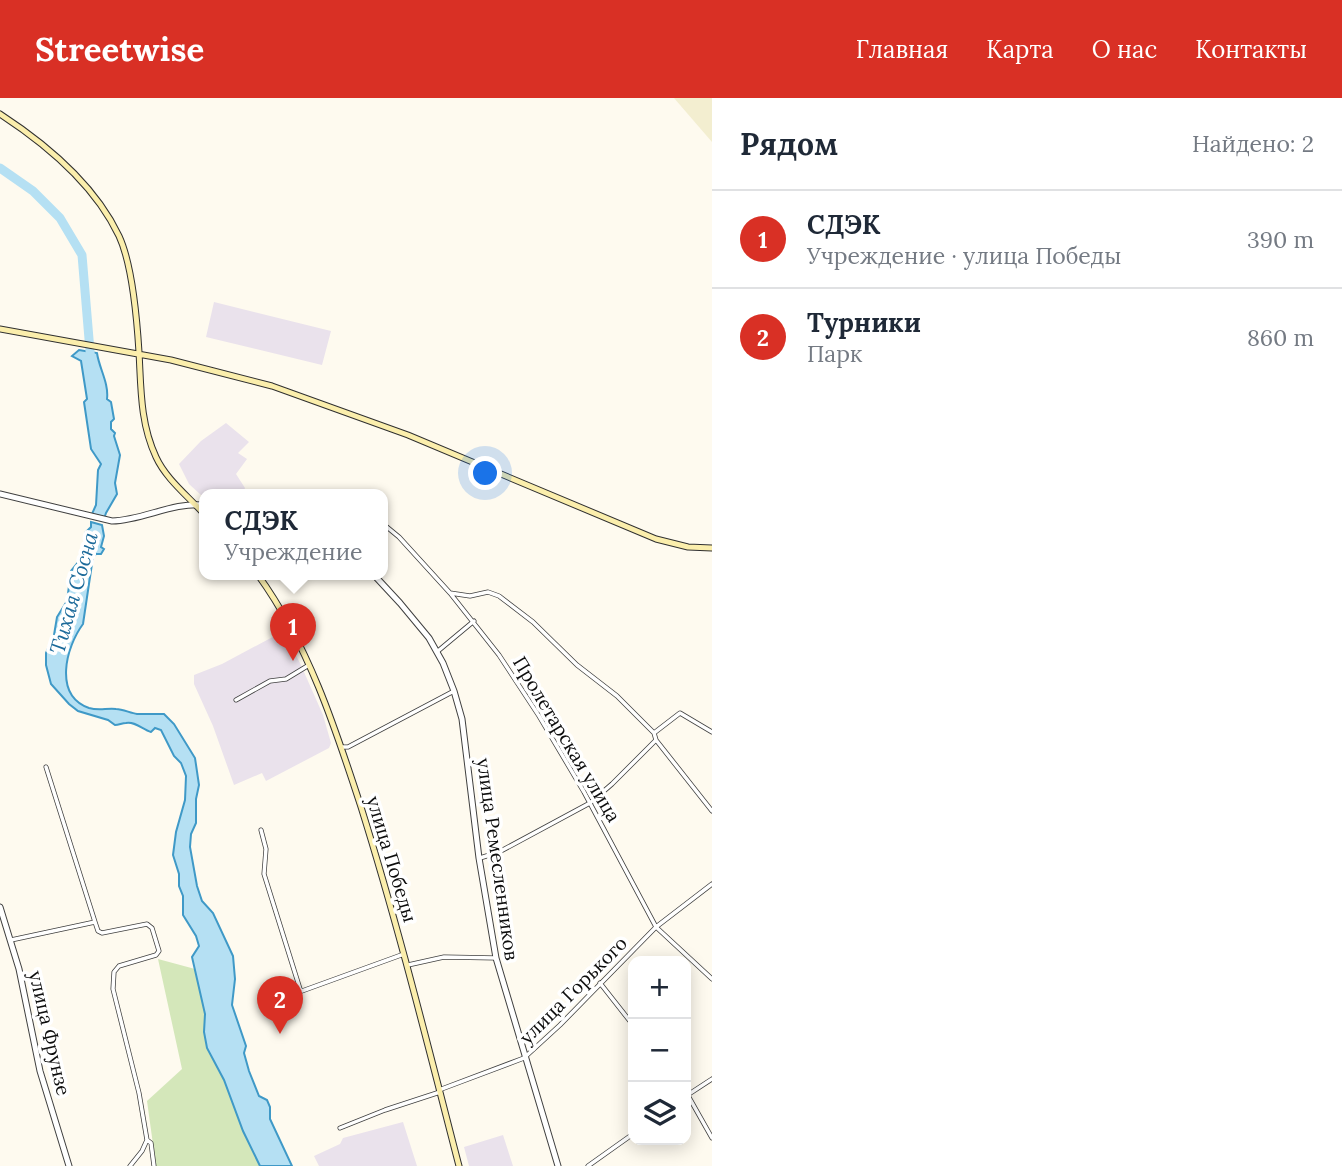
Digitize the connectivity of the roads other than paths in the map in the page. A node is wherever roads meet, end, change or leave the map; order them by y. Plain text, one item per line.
1 (0, 114) edge
2 (0, 329) edge
3 (139, 354) junction
4 (0, 494) edge
5 (195, 504) junction
6 (199, 504) edge
7 (199, 508) edge
8 (388, 528) edge
9 (712, 548) edge
10 (261, 580) edge
11 (379, 580) edge
12 (450, 593) junction
13 (474, 621) junction
14 (436, 653) junction
15 (309, 665) junction
16 (454, 691) junction
17 (236, 700) dead end
18 (712, 732) edge
19 (654, 733) junction
20 (656, 740) junction
21 (342, 747) junction
22 (46, 767) dead end
23 (590, 803) junction
24 (712, 810) edge
25 (261, 830) dead end
26 (479, 858) junction
27 (712, 884) edge
28 (0, 907) edge
29 (95, 922) junction
30 (3, 927) edge
31 (656, 927) junction
32 (11, 940) junction
33 (404, 954) junction
34 (496, 958) junction
35 (407, 966) junction
36 (712, 979) edge
37 (600, 983) junction
38 (628, 1019) edge
39 (524, 1058) junction
40 (712, 1079) edge
41 (439, 1091) junction
42 (691, 1092) edge
43 (691, 1101) edge
44 (340, 1128) dead end
45 (628, 1138) edge
46 (712, 1138) edge
47 (147, 1140) junction
48 (69, 1166) edge
49 (130, 1166) edge
50 (154, 1166) edge
51 (459, 1166) edge
52 (558, 1166) edge
53 (588, 1166) edge

1 - 3 main road
2 - 3 main road
3 - 5 main road
3 - 9 main road
4 - 5 street
5 - 6 street
5 - 7 main road
8 - 12 street, Пролетарская улица
10 - 15 main road, улица Победы
11 - 14 street, улица Ремесленников
12 - 13 street, Пролетарская улица
12 - 19 street
13 - 14 street
13 - 23 street, Пролетарская улица
14 - 16 street, улица Ремесленников
15 - 17 street
15 - 21 main road, улица Победы
16 - 21 street
16 - 26 street, улица Ремесленников
18 - 19 street
19 - 20 street
20 - 23 street
20 - 24 street
21 - 33 main road, улица Победы
22 - 29 street
23 - 26 street
23 - 31 street, Пролетарская улица
25 - 33 street
26 - 34 street, улица Ремесленников
27 - 31 street, улица Горького
28 - 30 street, улица Фрунзе
29 - 32 street
29 - 47 street
30 - 32 street, улица Фрунзе
31 - 36 street, Пролетарская улица
31 - 37 street, улица Горького
32 - 48 street, улица Фрунзе
33 - 35 main road, улица Победы
34 - 35 street
34 - 39 street, улица Ремесленников
35 - 41 main road, улица Победы
37 - 38 street
37 - 39 street, улица Горького
39 - 41 street, улица Горького
39 - 52 street, улица Ремесленников
40 - 42 street
41 - 44 street, улица Горького
41 - 51 main road, улица Победы
43 - 46 street
45 - 53 street
47 - 49 street
47 - 50 street

